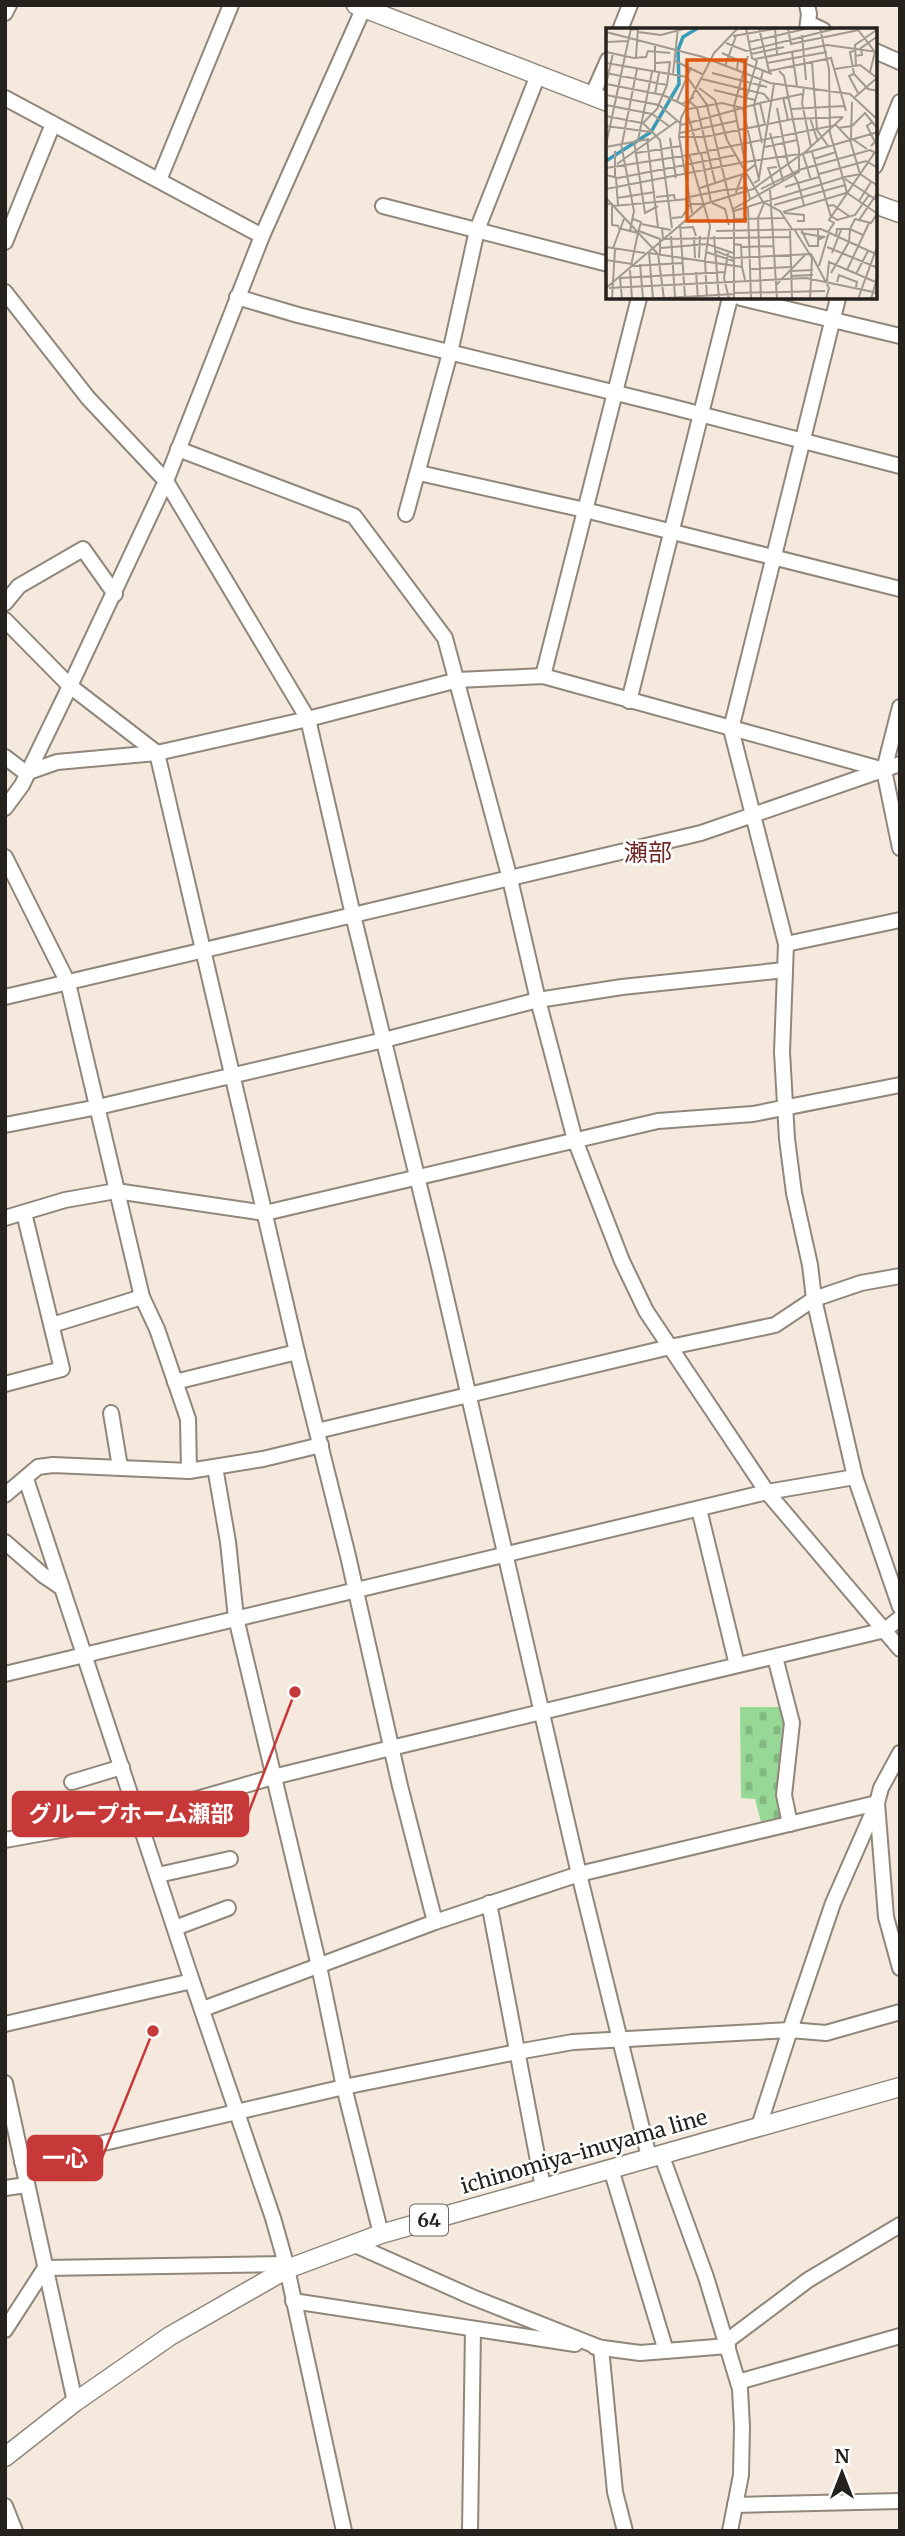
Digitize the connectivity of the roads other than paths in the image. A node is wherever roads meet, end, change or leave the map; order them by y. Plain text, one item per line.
1 (9, 5) edge
2 (231, 5) edge
3 (630, 5) edge
4 (807, 5) edge
5 (361, 6) edge
6 (5, 13) edge
7 (808, 27) edge
8 (621, 28) edge
9 (877, 52) edge
10 (900, 62) edge
11 (606, 66) edge
12 (538, 75) junction
13 (5, 98) edge
14 (600, 99) edge
15 (900, 102) edge
16 (53, 124) junction
17 (877, 161) edge
18 (159, 180) junction
19 (877, 205) edge
20 (383, 206) dead end
21 (900, 213) edge
22 (477, 230) junction
23 (262, 236) junction
24 (5, 242) edge
25 (606, 264) edge
26 (5, 292) edge
27 (237, 297) junction
28 (639, 299) edge
29 (730, 299) edge
30 (745, 299) edge
31 (838, 299) edge
32 (832, 319) junction
33 (900, 336) edge
34 (450, 353) junction
35 (614, 392) junction
36 (701, 414) junction
37 (804, 441) junction
38 (178, 449) junction
39 (900, 466) edge
40 (419, 473) junction
41 (166, 481) junction
42 (585, 510) junction
43 (406, 514) dead end
44 (671, 532) junction
45 (774, 558) junction
46 (900, 589) edge
47 (115, 594) junction
48 (5, 604) edge
49 (5, 620) edge
50 (543, 676) junction
51 (458, 680) junction
52 (70, 686) junction
53 (629, 701) junction
54 (900, 707) edge
55 (308, 719) junction
56 (731, 729) junction
57 (157, 753) junction
58 (5, 757) edge
59 (900, 764) edge
60 (884, 770) junction
61 (26, 773) junction
62 (5, 808) edge
63 (752, 815) junction
64 (900, 848) edge
65 (5, 857) edge
66 (510, 879) junction
67 (353, 915) junction
68 (900, 920) edge
69 (786, 944) junction
70 (204, 951) junction
71 (785, 970) junction
72 (68, 983) junction
73 (5, 997) edge
74 (538, 1000) junction
75 (384, 1040) junction
76 (232, 1074) junction
77 (900, 1085) edge
78 (98, 1107) junction
79 (784, 1108) junction
80 (5, 1125) edge
81 (575, 1140) junction
82 (417, 1179) junction
83 (116, 1191) junction
84 (24, 1213) junction
85 (265, 1213) junction
86 (5, 1218) edge
87 (900, 1276) edge
88 (142, 1297) junction
89 (814, 1299) junction
90 (52, 1325) junction
91 (670, 1347) junction
92 (297, 1352) junction
93 (175, 1382) junction
94 (5, 1384) edge
95 (467, 1394) junction
96 (111, 1413) dead end
97 (319, 1438) junction
98 (215, 1466) junction
99 (120, 1467) junction
100 (189, 1471) junction
101 (855, 1477) junction
102 (26, 1479) junction
103 (767, 1492) junction
104 (5, 1495) edge
105 (699, 1509) junction
106 (5, 1542) edge
107 (505, 1554) junction
108 (62, 1588) junction
109 (355, 1590) junction
110 (900, 1606) edge
111 (236, 1618) junction
112 (900, 1618) edge
113 (885, 1630) junction
114 (900, 1649) edge
115 (85, 1654) junction
116 (775, 1657) junction
117 (737, 1665) junction
118 (5, 1674) edge
119 (542, 1713) junction
120 (391, 1748) junction
121 (900, 1753) edge
122 (122, 1767) junction
123 (273, 1777) junction
124 (72, 1782) dead end
125 (877, 1803) junction
126 (138, 1816) junction
127 (790, 1824) junction
128 (5, 1840) edge
129 (230, 1860) dead end
130 (579, 1874) junction
131 (158, 1875) junction
132 (489, 1903) junction
133 (228, 1908) dead end
134 (435, 1922) junction
135 (175, 1927) junction
136 (319, 1966) junction
137 (900, 1968) edge
138 (192, 1981) junction
139 (203, 2009) junction
140 (900, 2012) edge
141 (5, 2024) edge
142 (790, 2030) junction
143 (621, 2041) junction
144 (517, 2052) junction
145 (5, 2083) edge
146 (344, 2087) junction
147 (900, 2087) edge
148 (237, 2113) junction
149 (759, 2126) junction
150 (655, 2155) junction
151 (22, 2162) junction
152 (611, 2169) junction
153 (27, 2185) junction
154 (5, 2188) edge
155 (543, 2188) junction
156 (900, 2225) edge
157 (381, 2234) junction
158 (353, 2244) junction
159 (286, 2266) junction
160 (45, 2268) junction
161 (293, 2301) junction
162 (473, 2329) junction
163 (5, 2330) edge
164 (900, 2336) edge
165 (727, 2344) junction
166 (601, 2348) junction
167 (666, 2351) junction
168 (738, 2382) junction
169 (75, 2402) junction
170 (5, 2457) edge
171 (900, 2501) edge
172 (735, 2505) junction
173 (5, 2506) edge
174 (15, 2531) edge
175 (344, 2531) edge
176 (470, 2531) edge
177 (625, 2531) edge
178 (730, 2531) edge

1 - 6 street
2 - 18 street
3 - 8 street
4 - 7 street
5 - 12 main road
5 - 23 street
9 - 10 street
11 - 14 street
12 - 14 main road
12 - 22 street
13 - 16 street
15 - 17 street
16 - 18 street
16 - 24 street
18 - 23 street
19 - 21 main road
20 - 22 street
22 - 25 street
22 - 34 street
23 - 27 street
26 - 41 street
27 - 34 street
27 - 38 street
28 - 35 street
29 - 36 street
30 - 32 street
31 - 32 street
32 - 33 street
32 - 37 street
34 - 35 street
34 - 40 street
35 - 36 street
35 - 42 street
36 - 37 street
36 - 44 street
37 - 39 street
37 - 45 street
38 - 41 street
38 - 51 street
40 - 42 street
40 - 43 street
41 - 47 street
41 - 55 street
42 - 44 street
42 - 50 street
44 - 45 street
44 - 53 street
45 - 46 street
45 - 56 street
47 - 48 street
47 - 52 street
49 - 52 street
50 - 51 street
50 - 53 street
51 - 55 street
51 - 66 street
52 - 57 street
52 - 61 street
53 - 56 street
54 - 60 street
55 - 57 street
55 - 67 street
56 - 60 street
56 - 63 street
57 - 61 street
57 - 70 street
58 - 61 street
59 - 60 street
60 - 63 street
60 - 64 street
61 - 62 street
63 - 66 street
63 - 69 street
65 - 72 street
66 - 67 street
66 - 74 street
67 - 70 street
67 - 75 street
68 - 69 street
69 - 71 street
70 - 72 street
70 - 76 street
71 - 74 street
71 - 79 street
72 - 73 street
72 - 78 street
74 - 75 street
74 - 81 street
75 - 76 street
75 - 82 street
76 - 78 street
76 - 85 street
77 - 79 street
78 - 80 street
78 - 83 street
79 - 81 street
79 - 89 street
81 - 82 street
81 - 91 street
82 - 85 street
82 - 95 street
83 - 84 street
83 - 85 street
83 - 88 street
84 - 86 street
84 - 90 street
85 - 92 street
87 - 89 street
88 - 90 street
88 - 93 street
89 - 91 street
89 - 101 street
90 - 94 street
91 - 95 street
91 - 103 street
92 - 93 street
92 - 97 street
93 - 100 street
95 - 97 street
95 - 107 street
96 - 99 street
97 - 98 street
97 - 109 street
98 - 100 street
98 - 111 street
99 - 100 street
99 - 102 street
101 - 103 street
101 - 110 street
102 - 104 street
102 - 108 street
103 - 105 street
103 - 113 street
105 - 107 street
105 - 117 street
106 - 108 street
107 - 109 street
107 - 119 street
108 - 115 street
109 - 111 street
109 - 120 street
111 - 115 street
111 - 123 street
112 - 113 street
113 - 114 street
113 - 116 street
115 - 118 street
115 - 122 street
116 - 117 street
116 - 127 street
117 - 119 street
119 - 120 street
119 - 130 street
120 - 123 street
120 - 134 street
121 - 125 street
122 - 124 street
122 - 126 street
123 - 126 street
123 - 136 street
125 - 127 street
125 - 137 street
125 - 142 street
126 - 128 street
126 - 131 street
127 - 130 street
129 - 131 street
130 - 132 street
130 - 143 street
131 - 135 street
132 - 134 street
132 - 144 street
133 - 135 street
134 - 136 street
135 - 138 street
136 - 139 street
136 - 146 street
138 - 139 street
138 - 141 street
139 - 148 street
140 - 142 street
142 - 143 street
142 - 149 street
143 - 144 street
143 - 150 street
144 - 146 street
144 - 155 street
145 - 151 street
146 - 148 street
146 - 157 street
147 - 149 main road, ichinomiya-inuyama line / 64
148 - 151 street
148 - 159 street
149 - 150 main road, ichinomiya-inuyama line / 64
150 - 152 main road, ichinomiya-inuyama line / 64
150 - 165 street
151 - 153 street
152 - 155 main road, ichinomiya-inuyama line / 64
152 - 167 street
153 - 154 street
153 - 160 street
155 - 157 main road, ichinomiya-inuyama line / 64
156 - 165 street
157 - 158 main road, ichinomiya-inuyama line / 64
158 - 159 main road, ichinomiya-inuyama line / 64
158 - 166 street
159 - 160 street
159 - 161 street
159 - 169 main road, ichinomiya-inuyama line / 64
160 - 163 street
160 - 169 street
161 - 162 street
161 - 175 street
162 - 166 street
162 - 176 street
164 - 168 street
165 - 167 street
165 - 168 street
166 - 167 street
166 - 177 street
168 - 172 street
169 - 170 main road, ichinomiya-inuyama line / 64
171 - 172 street
172 - 178 street
173 - 174 street

